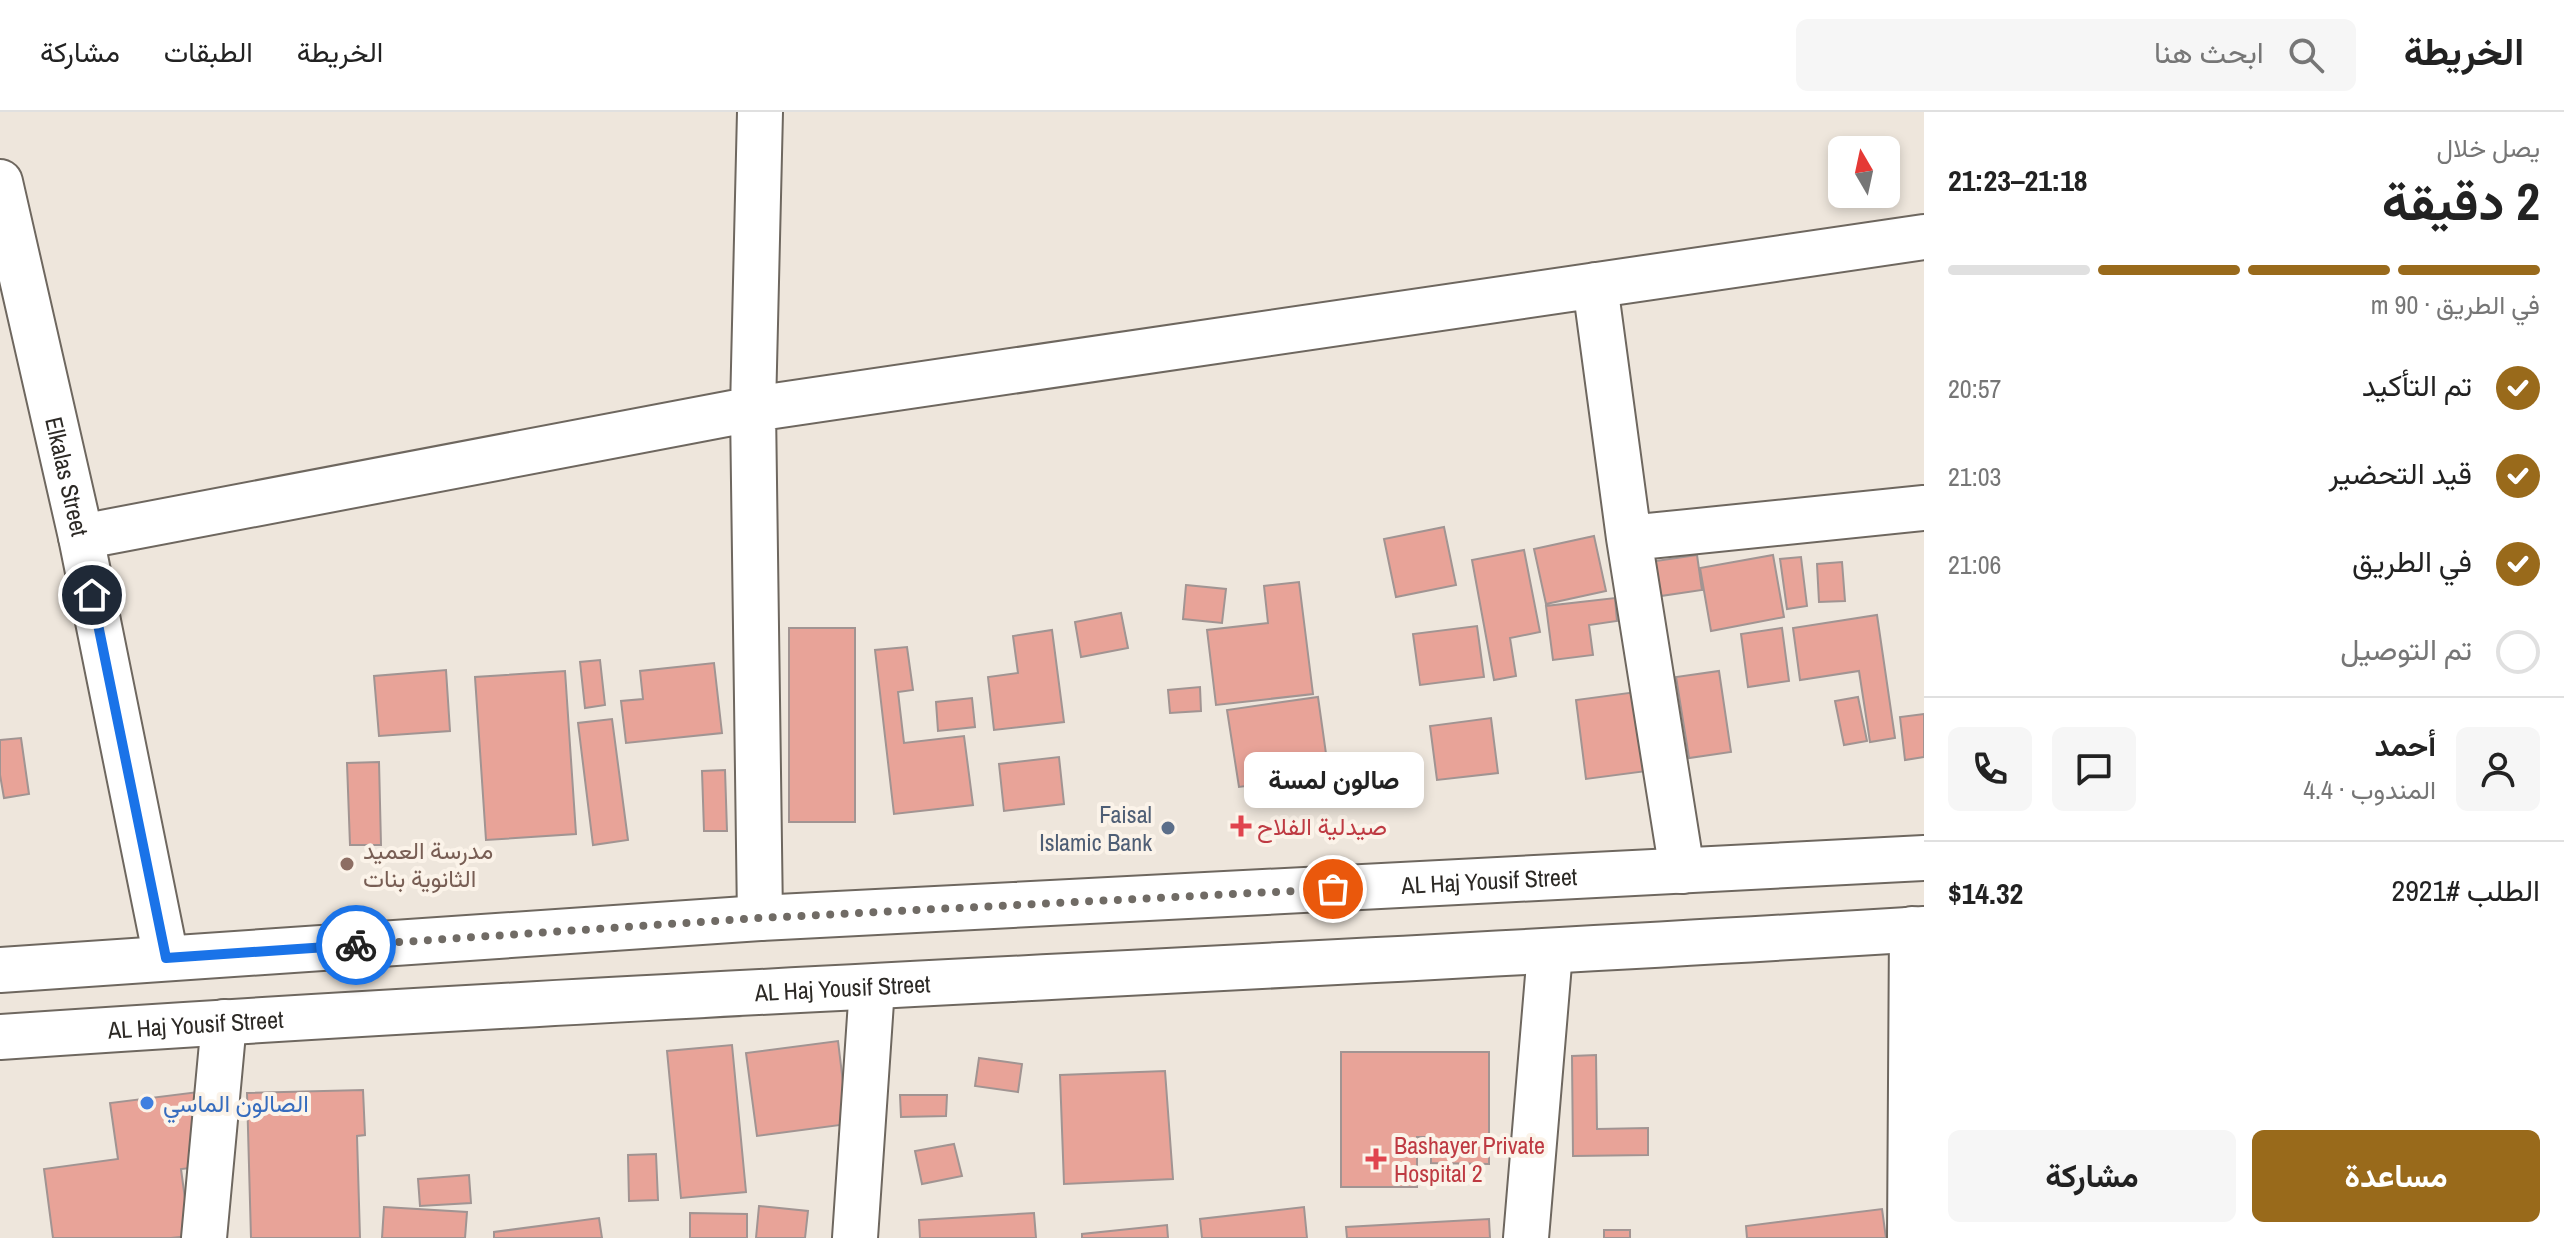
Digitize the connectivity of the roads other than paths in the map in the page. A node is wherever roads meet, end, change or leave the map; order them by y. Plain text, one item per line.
1 (760, 112) edge
2 (0, 182) edge
3 (1924, 237) edge
4 (1595, 285) junction
5 (14, 310) edge
6 (753, 409) junction
7 (1924, 508) edge
8 (81, 537) junction
9 (1629, 538) junction
10 (1924, 858) edge
11 (1682, 871) junction
12 (760, 918) junction
13 (1918, 929) edge
14 (1550, 952) junction
15 (166, 958) junction
16 (0, 970) edge
17 (872, 987) junction
18 (224, 1022) junction
19 (0, 1037) edge
20 (204, 1238) edge
21 (855, 1238) edge
22 (1526, 1238) edge
23 (1910, 1238) edge

1 - 6 street
2 - 5 street, Elkalas Street
3 - 4 street
4 - 6 street
4 - 9 street
5 - 8 street, Elkalas Street
6 - 8 street
6 - 12 street
7 - 9 street
8 - 15 street, Elkalas Street
9 - 11 street
10 - 11 street, AL Haj Yousif Street
11 - 12 street, AL Haj Yousif Street
12 - 15 street, AL Haj Yousif Street
13 - 14 street, AL Haj Yousif Street
13 - 23 street
14 - 17 street, AL Haj Yousif Street
14 - 22 street
15 - 16 street, AL Haj Yousif Street
17 - 18 street, AL Haj Yousif Street
17 - 21 street
18 - 19 street, AL Haj Yousif Street
18 - 20 street

